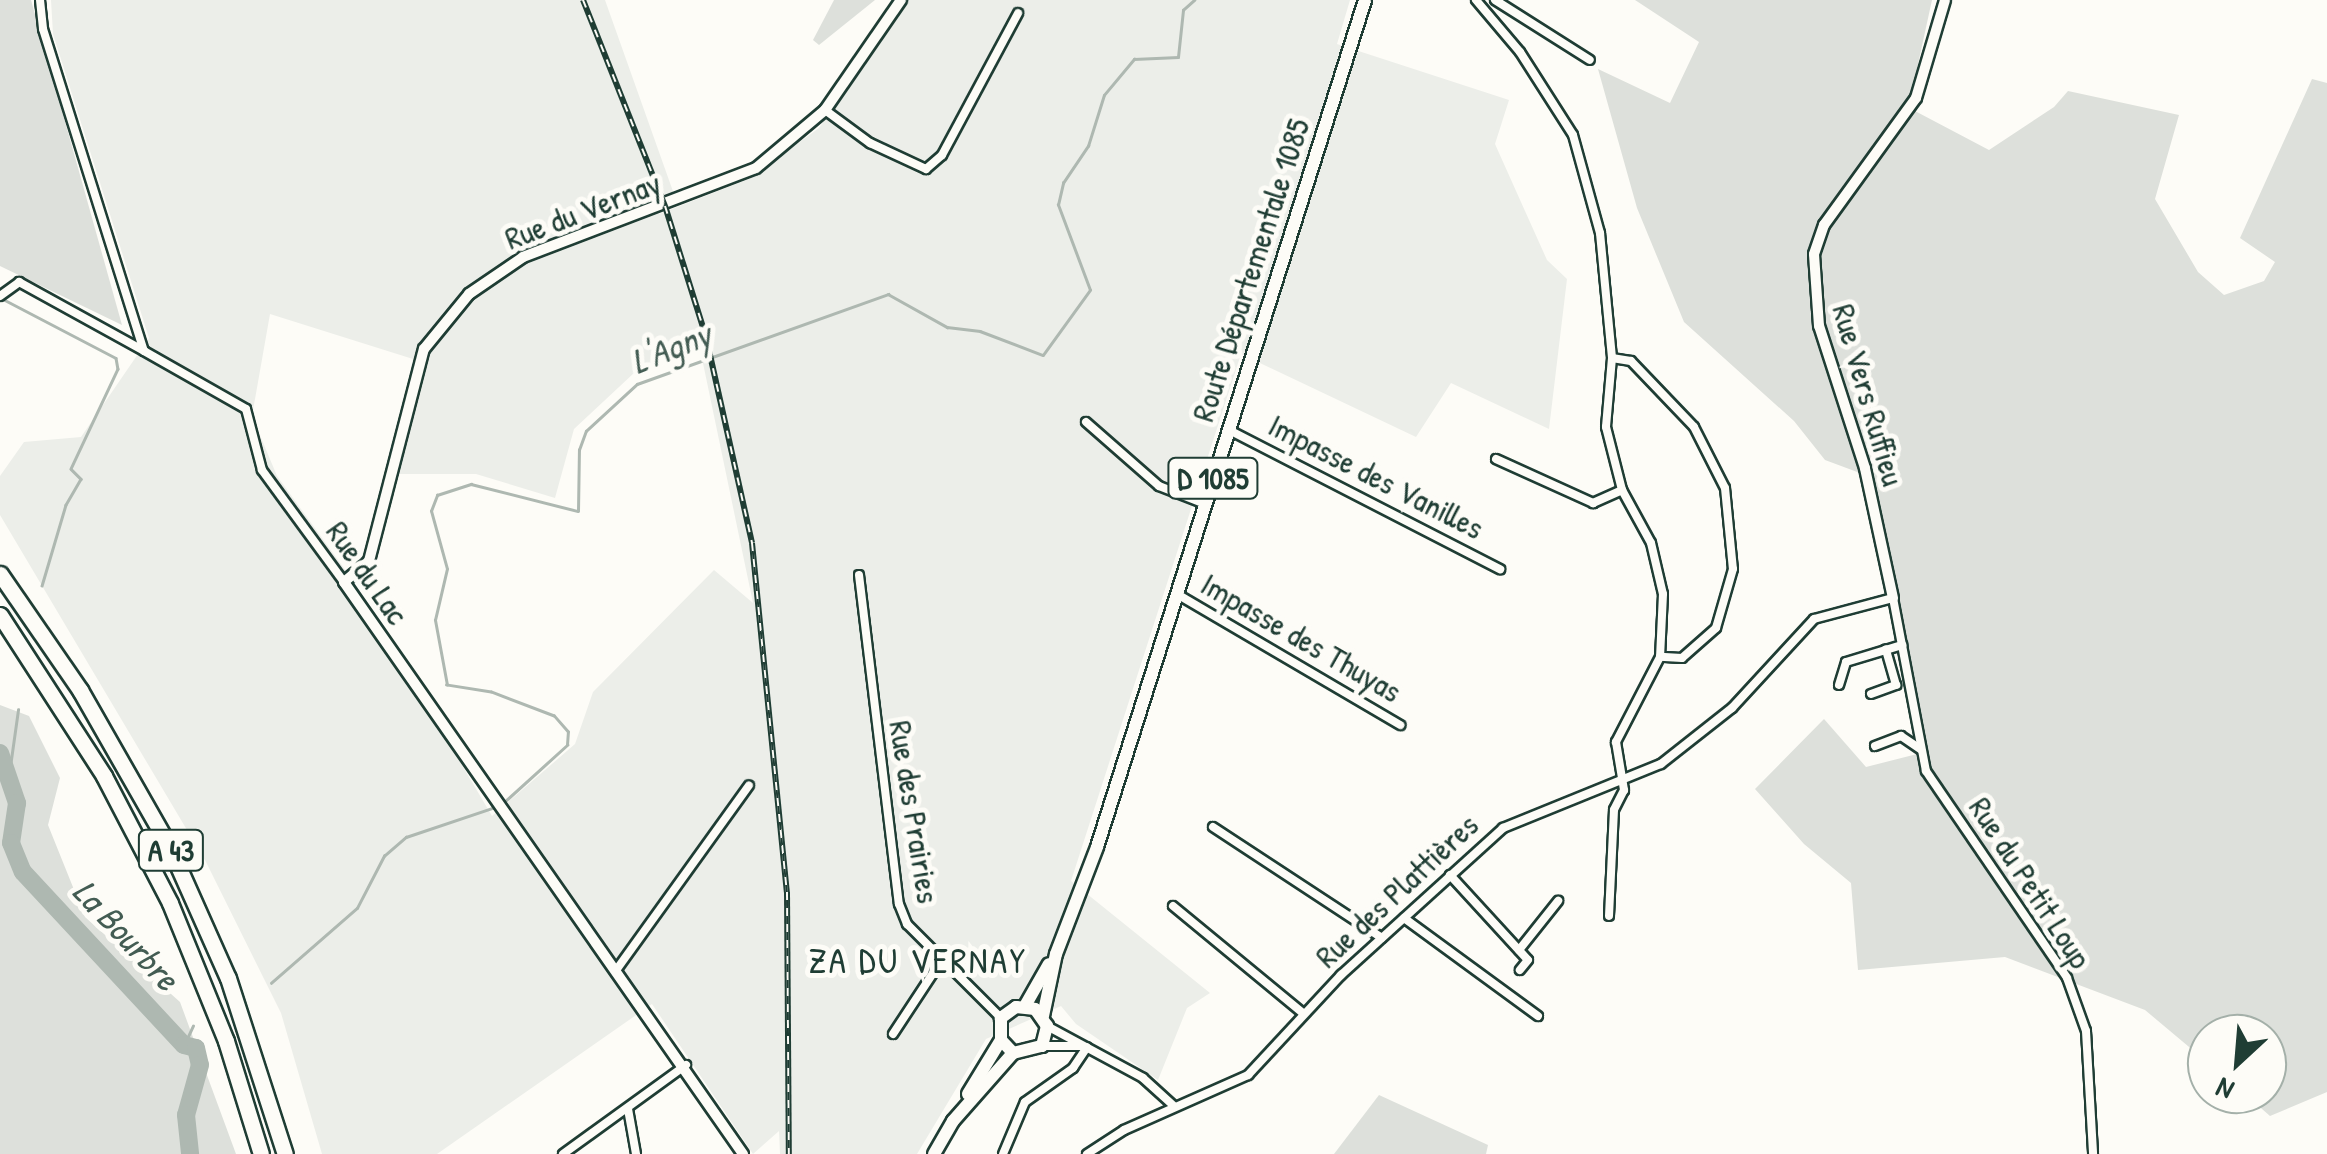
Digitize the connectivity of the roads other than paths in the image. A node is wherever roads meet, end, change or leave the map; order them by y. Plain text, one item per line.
1 (40, 0) edge
2 (901, 0) edge
3 (1364, 0) edge
4 (1476, 0) edge
5 (1495, 0) edge
6 (1945, 0) edge
7 (1018, 13) dead end
8 (1590, 60) dead end
9 (825, 110) junction
10 (0, 296) edge
11 (144, 351) junction
12 (1612, 358) junction
13 (1086, 422) dead end
14 (1229, 430) junction
15 (1496, 459) dead end
16 (1622, 490) junction
17 (1204, 504) junction
18 (1500, 569) dead end
19 (0, 574) edge
20 (859, 575) dead end
21 (344, 582) junction
22 (1177, 594) junction
23 (1893, 598) junction
24 (0, 615) edge
25 (1902, 645) junction
26 (1886, 650) junction
27 (1660, 657) junction
28 (1839, 685) dead end
29 (1871, 694) dead end
30 (1400, 725) dead end
31 (1874, 746) dead end
32 (1920, 749) junction
33 (1623, 782) junction
34 (749, 784) dead end
35 (1213, 826) dead end
36 (1450, 875) junction
37 (1558, 901) dead end
38 (1174, 906) dead end
39 (1609, 916) dead end
40 (1404, 918) junction
41 (1382, 938) junction
42 (1519, 950) junction
43 (1056, 954) junction
44 (942, 958) junction
45 (617, 970) junction
46 (1520, 970) dead end
47 (1025, 1006) junction
48 (1303, 1014) junction
49 (1538, 1016) dead end
50 (1002, 1018) junction
51 (1045, 1021) junction
52 (893, 1034) dead end
53 (1001, 1040) junction
54 (1042, 1046) junction
55 (1087, 1047) junction
56 (1013, 1053) junction
57 (686, 1065) junction
58 (1175, 1107) junction
59 (628, 1109) junction
60 (953, 1122) junction
61 (260, 1154) edge
62 (285, 1154) edge
63 (562, 1154) edge
64 (636, 1154) edge
65 (743, 1154) edge
66 (934, 1154) edge
67 (1003, 1154) edge
68 (1087, 1154) edge
69 (2093, 1154) edge

1 - 11 street
2 - 9 street, Rue du Vernay
3 - 14 main road, Route Départementale 1085 / D 1085
4 - 12 street
5 - 8 street
6 - 23 street, Rue Vers Ruffieu
7 - 9 street
9 - 21 street, Rue du Vernay
10 - 11 street, Rue du Lac
11 - 21 street, Rue du Lac
12 - 16 street
12 - 27 street
13 - 17 street
14 - 17 main road, Route Départementale 1085 / D 1085
14 - 18 street, Impasse des Vanilles
15 - 16 street
16 - 27 street
17 - 22 main road, Route Départementale 1085 / D 1085
19 - 62 highway, A 43
20 - 44 street, Rue des Prairies
21 - 45 street, Rue du Lac
22 - 30 street, Impasse des Thuyas
22 - 43 main road, Route Départementale 1085 / D 1085
23 - 25 street, Rue du Petit Loup
23 - 33 street, Rue des Plattières
24 - 61 highway, A 43
25 - 26 street
25 - 32 street, Rue du Petit Loup
26 - 28 street
26 - 29 street
27 - 33 street
31 - 32 street
32 - 69 street, Rue du Petit Loup
33 - 36 street, Rue des Plattières
33 - 39 street
34 - 45 street
35 - 41 street
36 - 40 street, Rue des Plattières
36 - 42 street
37 - 42 street
38 - 48 street
40 - 41 street, Rue des Plattières
40 - 49 street
41 - 48 street, Rue des Plattières
42 - 46 street
43 - 47 main road, D 1085
43 - 51 main road, D 1085
44 - 50 street, Rue des Prairies
44 - 52 street
45 - 57 street, Rue du Lac
47 - 50 main road
47 - 51 main road
48 - 58 street, Rue des Plattières
50 - 53 main road
51 - 54 main road
51 - 55 street
53 - 56 main road
53 - 60 main road
54 - 55 street
54 - 56 main road
55 - 58 street
55 - 67 street
56 - 60 main road
57 - 59 street
57 - 65 street, Rue du Lac
58 - 68 street, Rue des Plattières
59 - 63 street
59 - 64 street
60 - 66 main road

